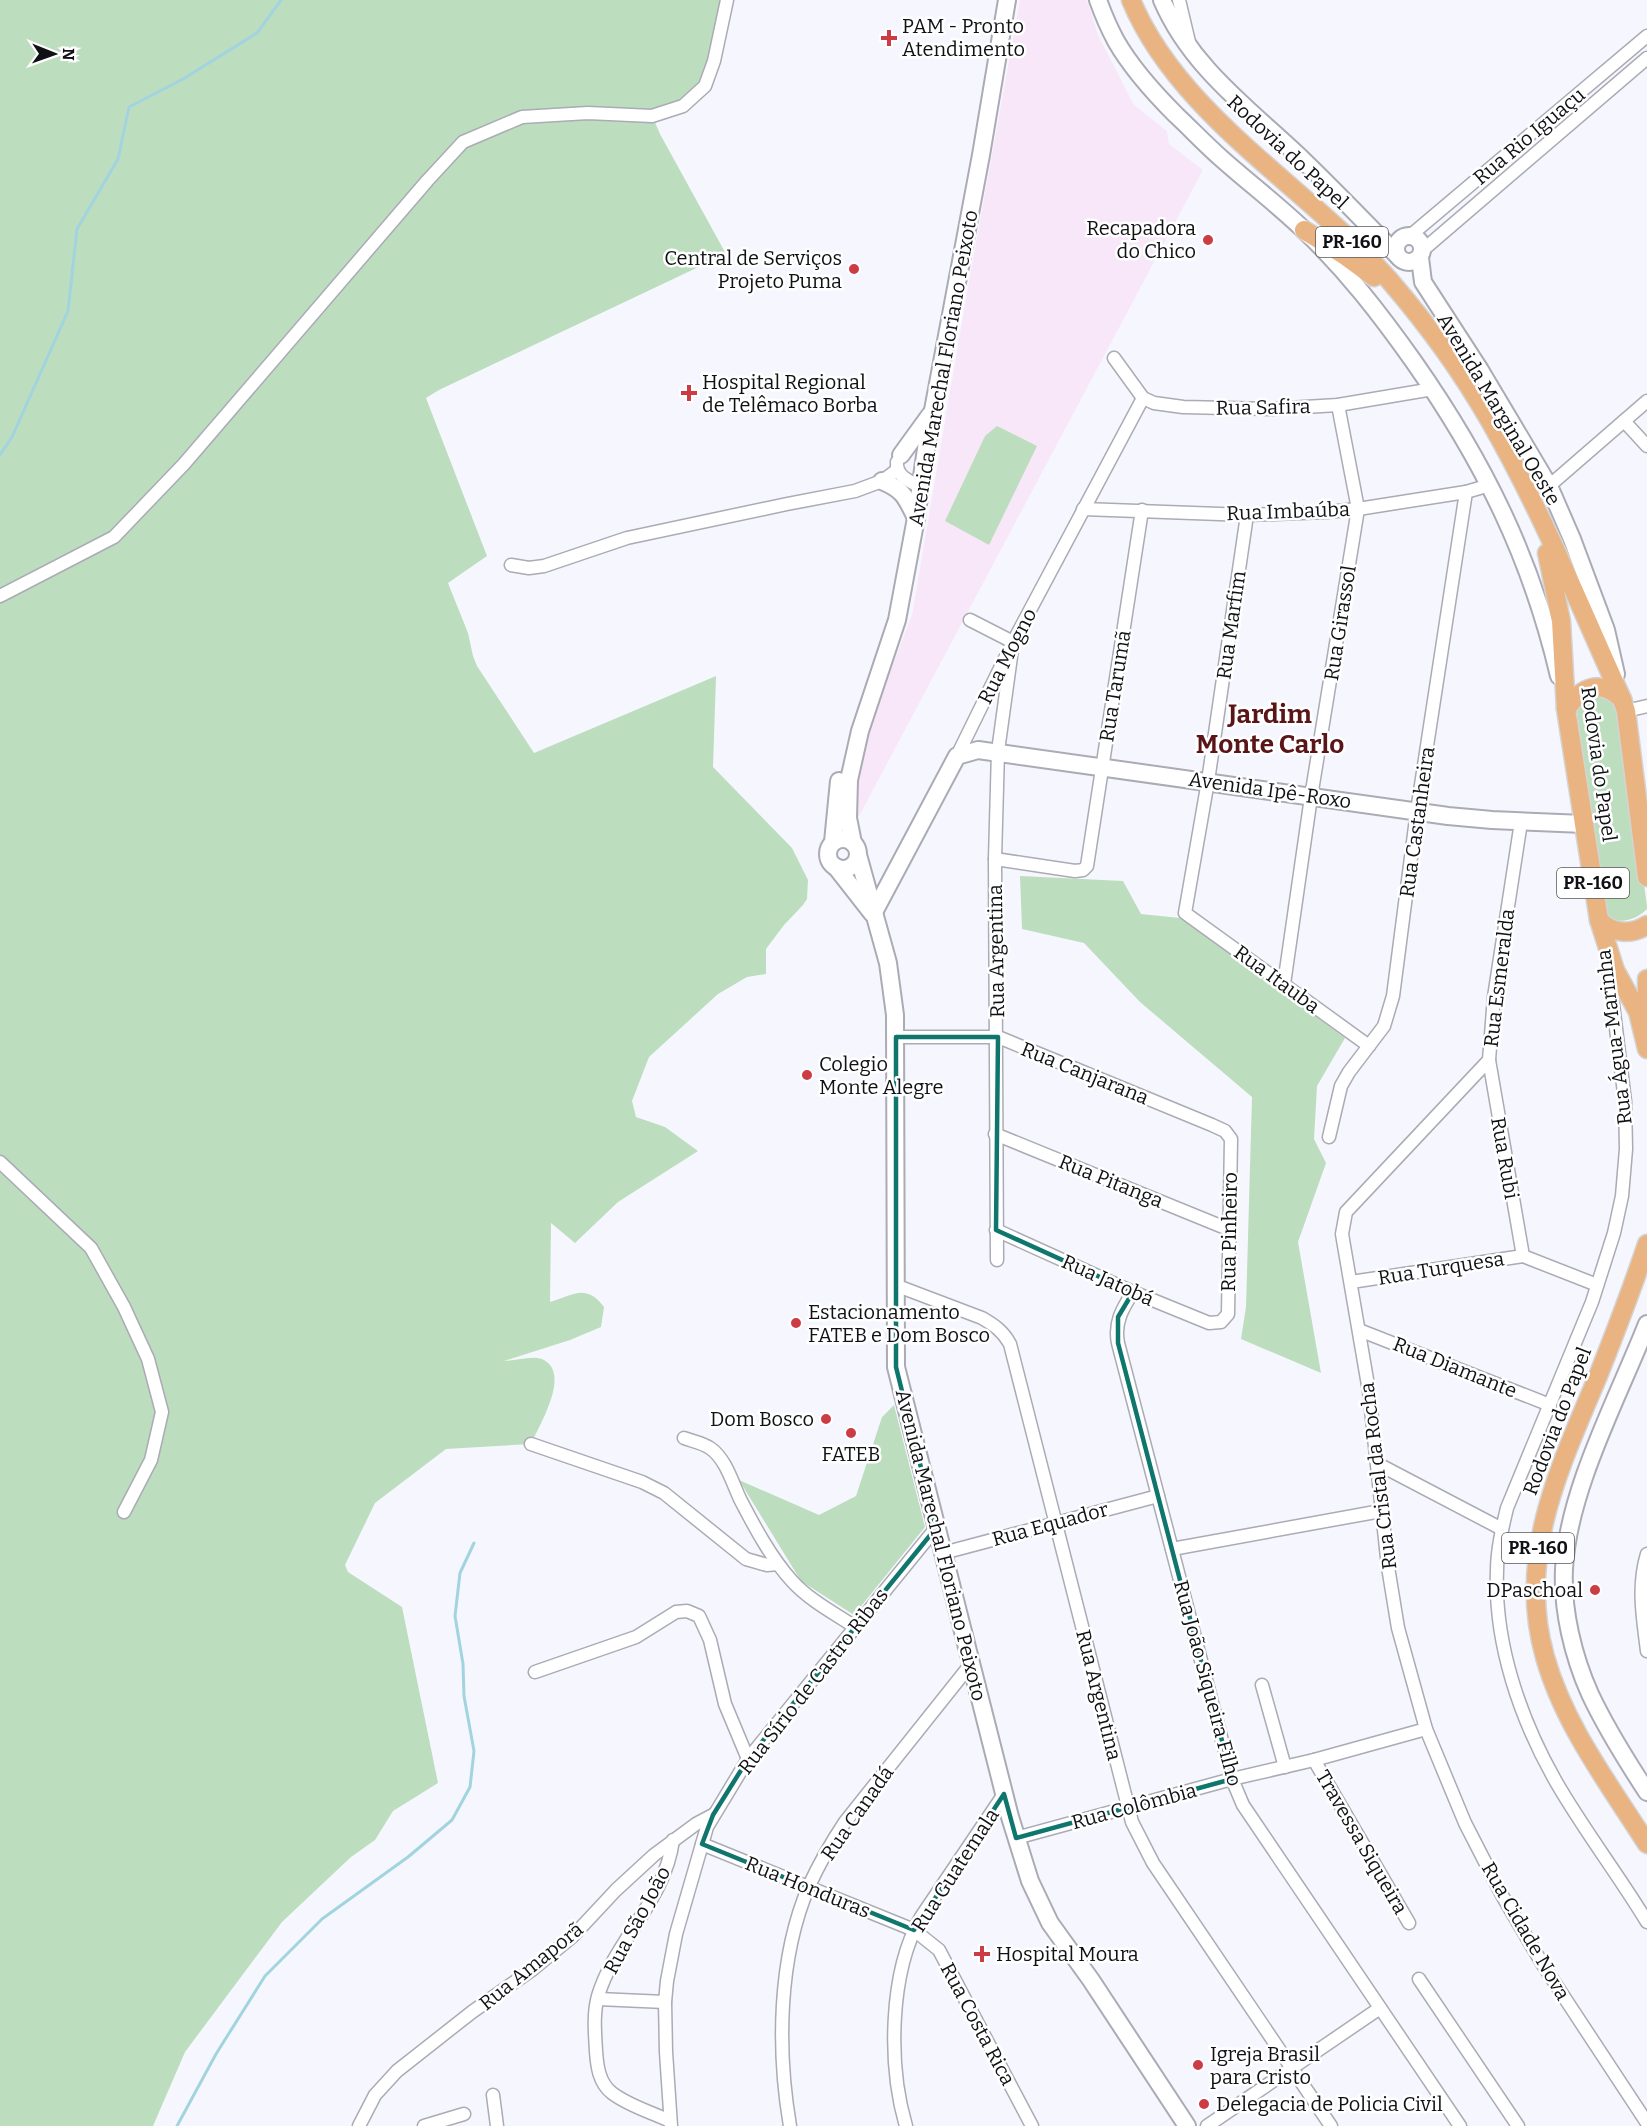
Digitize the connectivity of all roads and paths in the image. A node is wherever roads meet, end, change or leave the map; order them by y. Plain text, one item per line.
1 (727, 0) edge
2 (1007, 0) edge
3 (1098, 0) edge
4 (1131, 0) edge
5 (1162, 0) edge
6 (1179, 0) edge
7 (1647, 36) edge
8 (1190, 50) junction
9 (1647, 58) edge
10 (1356, 214) junction
11 (1304, 230) junction
12 (1407, 236) junction
13 (1421, 254) junction
14 (1398, 256) junction
15 (1403, 298) junction
16 (1114, 358) dead end
17 (1433, 389) junction
18 (1143, 399) junction
19 (1647, 401) edge
20 (1338, 405) junction
21 (934, 409) junction
22 (1624, 421) junction
23 (927, 442) junction
24 (1647, 446) edge
25 (899, 462) junction
26 (882, 481) junction
27 (1490, 485) junction
28 (1549, 486) junction
29 (920, 487) junction
30 (1466, 492) junction
31 (1083, 509) junction
32 (1358, 509) junction
33 (1142, 510) junction
34 (1247, 514) junction
35 (1538, 514) junction
36 (916, 518) junction
37 (511, 565) dead end
38 (0, 596) edge
39 (970, 620) dead end
40 (1013, 642) junction
41 (1624, 705) junction
42 (1647, 706) edge
43 (1566, 709) junction
44 (860, 731) junction
45 (998, 751) junction
46 (957, 756) junction
47 (1103, 766) junction
48 (1208, 781) junction
49 (1311, 797) junction
50 (1417, 811) junction
51 (1521, 822) junction
52 (1584, 824) junction
53 (834, 842) junction
54 (857, 853) junction
55 (995, 859) junction
56 (836, 867) junction
57 (1646, 871) edge
58 (850, 887) junction
59 (1185, 913) joint
60 (873, 914) junction
61 (1599, 920) junction
62 (1647, 925) edge
63 (1647, 979) edge
64 (1284, 984) junction
65 (1647, 1018) edge
66 (896, 1037) junction
67 (998, 1037) junction
68 (1369, 1046) junction
69 (1647, 1049) edge
70 (1489, 1060) junction
71 (995, 1134) junction
72 (1329, 1137) dead end
73 (1231, 1138) joint
74 (0, 1162) edge
75 (1343, 1221) joint
76 (1228, 1229) junction
77 (996, 1230) junction
78 (1647, 1244) edge
79 (1523, 1256) junction
80 (997, 1260) dead end
81 (1351, 1282) junction
82 (895, 1285) junction
83 (1597, 1285) junction
84 (1133, 1292) junction
85 (1221, 1322) joint
86 (1647, 1324) edge
87 (1359, 1330) junction
88 (1550, 1405) junction
89 (684, 1438) dead end
90 (531, 1444) dead end
91 (1378, 1464) junction
92 (1158, 1496) junction
93 (1381, 1511) junction
94 (124, 1512) dead end
95 (1056, 1523) junction
96 (936, 1528) junction
97 (1502, 1529) junction
98 (1173, 1550) junction
99 (943, 1553) junction
100 (1647, 1554) edge
101 (778, 1564) junction
102 (1645, 1568) edge
103 (855, 1628) junction
104 (1647, 1652) edge
105 (971, 1664) junction
106 (535, 1672) dead end
107 (1262, 1685) dead end
108 (1426, 1729) junction
109 (748, 1759) junction
110 (1314, 1760) junction
111 (1285, 1767) junction
112 (1232, 1779) junction
113 (1647, 1792) edge
114 (1005, 1794) junction
115 (1128, 1807) junction
116 (713, 1815) junction
117 (1016, 1838) junction
118 (673, 1840) junction
119 (702, 1844) junction
120 (1647, 1844) edge
121 (808, 1887) junction
122 (1647, 1922) edge
123 (1409, 1923) dead end
124 (914, 1930) junction
125 (1419, 1979) dead end
126 (598, 1999) junction
127 (665, 2002) junction
128 (1380, 2008) junction
129 (1292, 2068) junction
130 (493, 2095) dead end
131 (464, 2114) dead end
132 (670, 2123) edge
133 (1647, 2123) edge
134 (359, 2126) edge
135 (424, 2126) edge
136 (497, 2126) edge
137 (790, 2126) edge
138 (906, 2126) edge
139 (1032, 2126) edge
140 (1187, 2126) edge
141 (1207, 2126) edge
142 (1331, 2126) edge
143 (1460, 2126) edge
144 (1518, 2126) edge

1 - 38 street
2 - 21 main road, Avenida Marechal Floriano Peixoto
3 - 11 main road
4 - 15 main road, Rodovia do Papel / PR-160
5 - 8 main road, Avenida Marginal Oeste
6 - 8 street
7 - 12 street, Rua Rio Iguaçu
8 - 10 main road, Avenida Marginal Oeste
9 - 13 street, Rua Rio Iguaçu
10 - 12 main road, Avenida Marginal Oeste
10 - 14 main road, Avenida Marginal Oeste
11 - 15 main road
11 - 17 main road
12 - 13 main road, Avenida Marginal Oeste
12 - 14 main road
13 - 14 main road
13 - 28 main road, Avenida Marginal Oeste
15 - 35 main road, Rodovia do Papel / PR-160
16 - 18 street
17 - 20 street, Rua Safira
17 - 27 main road
18 - 20 street, Rua Safira
18 - 31 street, Rua Mogno
19 - 22 street
20 - 32 street, Rua Girassol
21 - 23 main road, Avenida Marechal Floriano Peixoto
21 - 25 main road
22 - 24 street
22 - 28 street
23 - 25 street
23 - 29 main road, Avenida Marechal Floriano Peixoto
25 - 26 street
25 - 29 street
26 - 36 main road
26 - 37 street
27 - 30 street, Rua Imbaúba
27 - 43 main road
28 - 41 main road, Avenida Marginal Oeste
29 - 36 main road, Avenida Marechal Floriano Peixoto
30 - 32 street, Rua Imbaúba
30 - 50 street, Rua Castanheira
31 - 33 street, Rua Imbaúba
31 - 40 street, Rua Mogno
32 - 34 street, Rua Imbaúba
32 - 49 street, Rua Girassol
33 - 34 street, Rua Imbaúba
33 - 47 street, Rua Tarumã
34 - 48 street, Rua Marfim
35 - 41 main road, Rodovia do Papel / PR-160
35 - 43 main road, Rodovia do Papel / PR-160
36 - 44 main road, Avenida Marechal Floriano Peixoto
39 - 40 street
40 - 45 street, Rua Argentina
40 - 46 street, Rua Mogno
41 - 42 street
41 - 43 main road
41 - 57 main road, Rodovia do Papel / PR-160
43 - 52 main road, Rodovia do Papel / PR-160
44 - 53 main road, Avenida Marechal Floriano Peixoto
44 - 54 main road, Avenida Marechal Floriano Peixoto
45 - 46 main road, Avenida Ipê-Roxo
45 - 47 main road, Avenida Ipê-Roxo
45 - 55 street, Rua Argentina
46 - 60 main road, Rua Mogno
47 - 48 main road, Avenida Ipê-Roxo
47 - 55 street, Rua Tarumã
48 - 49 main road, Avenida Ipê-Roxo
48 - 59 street, Rua Marfim
49 - 50 main road, Avenida Ipê-Roxo
49 - 64 street, Rua Girassol
50 - 51 main road, Avenida Ipê-Roxo
50 - 68 street, Rua Castanheira
51 - 52 main road, Avenida Ipê-Roxo
51 - 70 street, Rua Esmeralda
52 - 61 main road, Rodovia do Papel / PR-160
53 - 54 main road
53 - 56 main road, Avenida Marechal Floriano Peixoto
54 - 56 main road
54 - 58 main road
54 - 60 main road, Avenida Marechal Floriano Peixoto
55 - 67 street, Rua Argentina
56 - 58 main road, Avenida Marechal Floriano Peixoto
58 - 60 main road, Avenida Marechal Floriano Peixoto
59 - 64 street, Rua Itauba
60 - 66 main road, Avenida Marechal Floriano Peixoto
61 - 62 main road
61 - 69 main road, Rodovia do Papel / PR-160
61 - 83 street, Rua Água-Marinha
63 - 65 main road
64 - 68 street, Rua Itauba
66 - 67 street, Rua Canjarana
66 - 82 main road, Avenida Marechal Floriano Peixoto
67 - 71 street, Rua Argentina
67 - 73 street, Rua Canjarana
68 - 72 street, Rua Castanheira
70 - 75 street, Rua Esmeralda
70 - 79 street, Rua Rubi
71 - 76 street, Rua Pitanga
71 - 77 street, Rua Argentina
73 - 76 street, Rua Pinheiro
74 - 94 street
75 - 81 street, Rua Cristal da Rocha
76 - 85 street, Rua Pinheiro
77 - 80 street, Rua Argentina
77 - 84 street, Rua Jatobá
78 - 120 main road, Rodovia do Papel / PR-160
79 - 81 street, Rua Turquesa
79 - 83 street, Rua Turquesa
81 - 87 street, Rua Cristal da Rocha
82 - 95 street, Rua Argentina
82 - 96 main road, Avenida Marechal Floriano Peixoto
83 - 88 street, Rua Água-Marinha
84 - 85 street, Rua Jatobá
84 - 92 street, Rua João Siqueira Filho
86 - 113 main road
87 - 88 street, Rua Diamante
87 - 91 street, Rua Cristal da Rocha
88 - 97 street, Rua Água-Marinha
89 - 101 street
90 - 101 street
91 - 93 street, Rua Cristal da Rocha
91 - 97 street
92 - 95 street, Rua Equador
92 - 98 street, Rua João Siqueira Filho
93 - 98 street
93 - 108 street, Rua Cristal da Rocha
95 - 99 street, Rua Equador
95 - 115 street, Rua Argentina
96 - 99 main road, Avenida Marechal Floriano Peixoto
96 - 103 street, Rua Sírio de Castro Ribas
97 - 122 street, Rua Água-Marinha
98 - 112 street, Rua João Siqueira Filho
99 - 105 main road, Avenida Marechal Floriano Peixoto
100 - 102 street
101 - 103 street
102 - 104 street
103 - 109 street, Rua Sírio de Castro Ribas
105 - 114 main road, Avenida Marechal Floriano Peixoto
105 - 121 street, Rua Canadá
106 - 109 street
107 - 111 street
108 - 110 street, Rua Colômbia
108 - 133 street, Rua Cidade Nova
109 - 116 street, Rua Sírio de Castro Ribas
110 - 111 street, Rua Colômbia
110 - 123 street, Travessa Siqueira
111 - 112 street, Rua Colômbia
112 - 115 street, Rua Colômbia
112 - 128 street, Rua João Siqueira Filho
114 - 117 main road, Avenida Marechal Floriano Peixoto
114 - 124 street, Rua Guatemala
115 - 117 street, Rua Colômbia
115 - 129 street, Rua Argentina
116 - 118 street, Rua Amaporã
116 - 119 street, Rua Sírio de Castro Ribas
117 - 140 main road, Avenida Marechal Floriano Peixoto
118 - 126 street, Rua São João
118 - 134 street, Rua Amaporã
119 - 121 street, Rua Honduras
119 - 127 street, Rua Sírio de Castro Ribas
121 - 124 street, Rua Honduras
121 - 137 street, Rua Canadá
124 - 138 street, Rua Guatemala
124 - 139 street, Rua Costa Rica
125 - 144 street
126 - 127 street, Rua São João
126 - 132 street, Rua São João
127 - 132 street, Rua Sírio de Castro Ribas
128 - 129 street
128 - 143 street, Rua João Siqueira Filho
129 - 141 street
129 - 142 street, Rua Argentina
130 - 136 street
131 - 135 street

